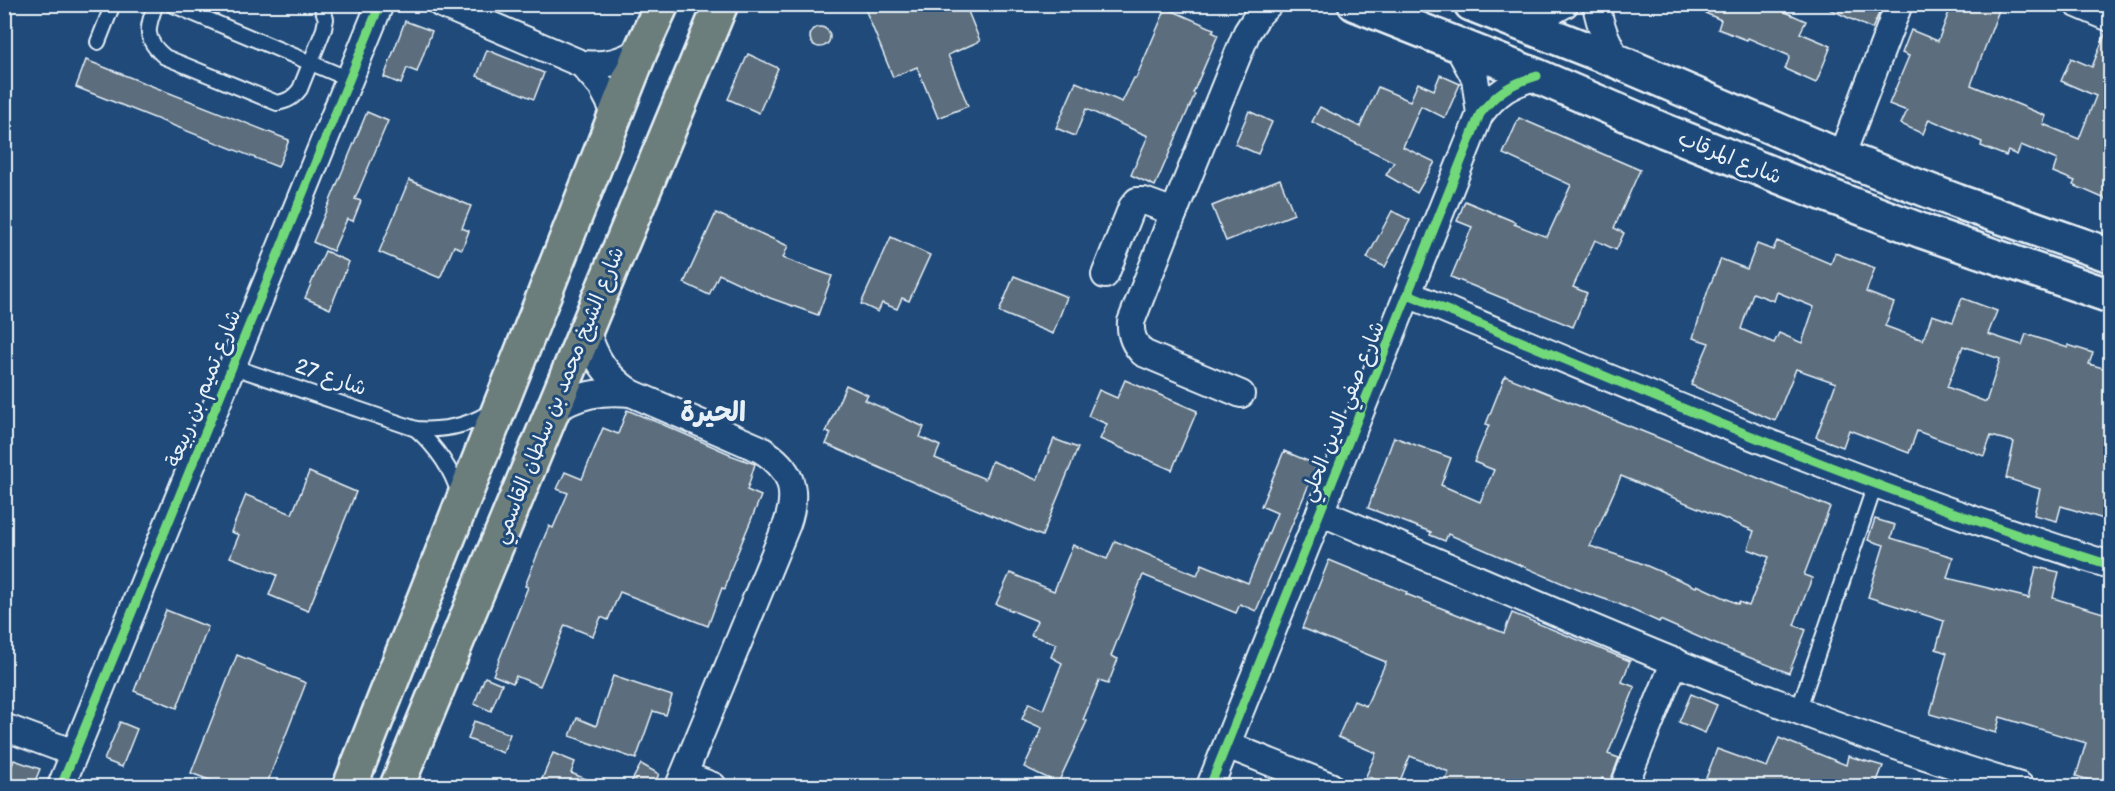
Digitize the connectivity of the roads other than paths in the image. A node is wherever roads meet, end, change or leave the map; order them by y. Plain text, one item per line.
1 (113, 4) edge
2 (156, 4) edge
3 (171, 4) edge
4 (321, 4) edge
5 (380, 4) edge
6 (441, 4) edge
7 (662, 4) edge
8 (720, 4) edge
9 (1250, 4) edge
10 (1269, 4) edge
11 (1355, 4) edge
12 (1471, 4) edge
13 (1565, 4) edge
14 (1596, 4) edge
15 (1899, 4) edge
16 (2077, 4) edge
17 (2110, 18) edge
18 (1525, 26) junction
19 (1247, 32) junction
20 (98, 42) dead end
21 (1457, 45) junction
22 (641, 50) junction
23 (1619, 63) junction
24 (311, 64) junction
25 (582, 64) junction
26 (1538, 76) junction
27 (349, 79) junction
28 (616, 114) junction
29 (1480, 114) junction
30 (1841, 157) junction
31 (1174, 212) junction
32 (2110, 255) edge
33 (1105, 275) dead end
34 (1408, 294) junction
35 (2110, 296) edge
36 (586, 329) junction
37 (231, 366) junction
38 (630, 393) junction
39 (1241, 394) dead end
40 (501, 404) junction
41 (552, 411) junction
42 (417, 429) junction
43 (1875, 485) junction
44 (462, 502) junction
45 (1320, 512) junction
46 (2110, 565) edge
47 (1675, 661) junction
48 (1798, 711) junction
49 (4, 727) edge
50 (1227, 745) junction
51 (74, 753) junction
52 (1971, 779) edge
53 (682, 781) edge
54 (61, 786) edge
55 (350, 786) edge
56 (397, 786) edge
57 (713, 786) edge
58 (1210, 786) edge
59 (1329, 786) edge
60 (1624, 786) edge
61 (2020, 786) edge

1 - 20 lane
2 - 24 lane
3 - 24 lane
4 - 24 lane
5 - 27 street, شارع تميم بن ربيعة
6 - 25 street
7 - 22 main road
8 - 36 main road, شارع الشيخ محمد بن سلطان القاسمي
9 - 19 street
10 - 19 street
11 - 21 main road, شارع المرقاب
12 - 18 main road, شارع المرقاب
13 - 18 street
14 - 23 street
15 - 30 street
16 - 17 street
18 - 23 main road, شارع المرقاب
19 - 31 street
21 - 26 main road, شارع المرقاب
21 - 29 street, شارع صفي الدين الحلي
22 - 25 street
22 - 28 main road
23 - 30 main road, شارع المرقاب
24 - 27 lane
25 - 28 street
26 - 29 street, شارع صفي الدين الحلي
26 - 35 main road, شارع المرقاب
27 - 37 street, شارع تميم بن ربيعة
28 - 40 main road
29 - 34 street, شارع صفي الدين الحلي
30 - 32 main road, شارع المرقاب
31 - 33 street
31 - 39 street
34 - 43 street
34 - 45 street, شارع صفي الدين الحلي
36 - 38 street
36 - 41 main road, شارع الشيخ محمد بن سلطان القاسمي
37 - 42 lane, شارع 27
37 - 51 street, شارع تميم بن ربيعة
38 - 41 street
38 - 53 street
40 - 42 lane, شارع 27
40 - 44 main road
41 - 56 main road, شارع الشيخ محمد بن سلطان القاسمي
42 - 44 lane, شارع 27
43 - 46 street
43 - 48 lane
44 - 55 main road
45 - 47 street
45 - 50 street, شارع صفي الدين الحلي
47 - 48 street
47 - 60 street
48 - 52 street
49 - 51 street
50 - 58 street, شارع صفي الدين الحلي
50 - 59 street
51 - 54 street, شارع تميم بن ربيعة
52 - 61 street
53 - 57 street

